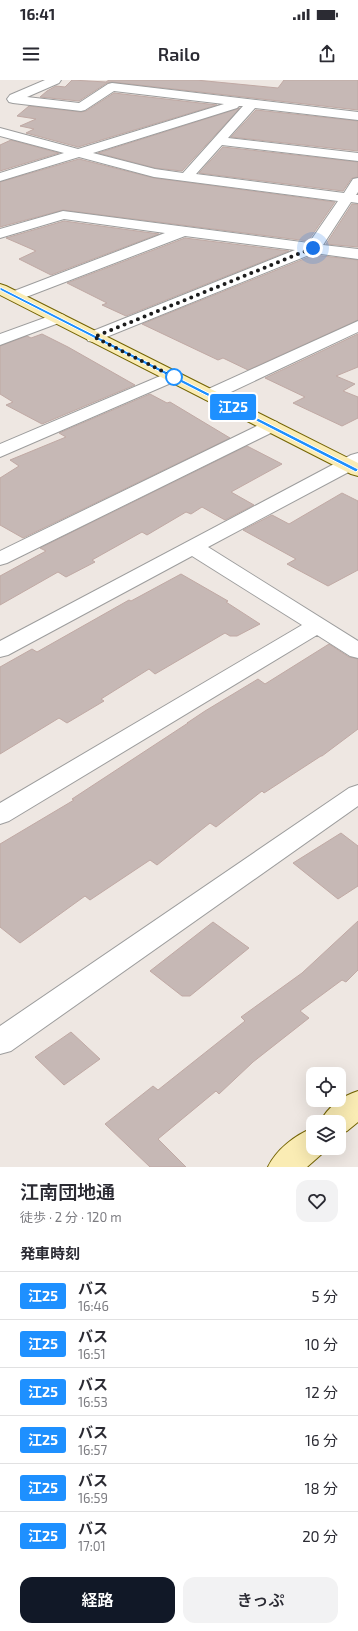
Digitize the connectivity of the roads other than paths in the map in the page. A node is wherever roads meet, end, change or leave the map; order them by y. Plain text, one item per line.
1 (55, 80) edge
2 (13, 99) junction
3 (246, 103) junction
4 (0, 104) edge
5 (358, 116) edge
6 (0, 132) edge
7 (219, 141) junction
8 (77, 153) junction
9 (358, 157) edge
10 (0, 177) edge
11 (186, 177) junction
12 (358, 182) edge
13 (353, 199) edge
14 (184, 231) junction
15 (0, 234) edge
16 (313, 248) junction
17 (358, 254) edge
18 (7, 293) edge
19 (58, 318) junction
20 (358, 326) edge
21 (94, 337) junction
22 (0, 340) edge
23 (172, 376) junction
24 (210, 395) junction
25 (271, 426) junction
26 (0, 451) edge
27 (354, 465) edge
28 (193, 547) junction
29 (0, 559) edge
30 (316, 626) junction
31 (0, 650) edge
32 (358, 651) edge
33 (355, 800) edge
34 (0, 815) edge
35 (0, 1042) edge
36 (358, 1104) edge
37 (345, 1115) edge
38 (306, 1148) edge
39 (284, 1167) edge

1 - 2 street
2 - 3 street
2 - 4 street
3 - 5 street
3 - 7 street
3 - 8 street
6 - 8 street
7 - 9 street
7 - 11 street
8 - 10 street
8 - 11 street
11 - 13 street
12 - 13 street
13 - 16 street
14 - 15 street
14 - 16 street
14 - 18 street
16 - 17 street
16 - 21 street
18 - 19 street
19 - 21 street
19 - 22 street
20 - 24 street
21 - 23 street
23 - 24 street
23 - 26 street
24 - 25 street
25 - 27 street
25 - 29 street
27 - 28 street
28 - 30 street
28 - 31 street
30 - 32 street
30 - 34 street
33 - 35 street
36 - 37 street
38 - 39 street

